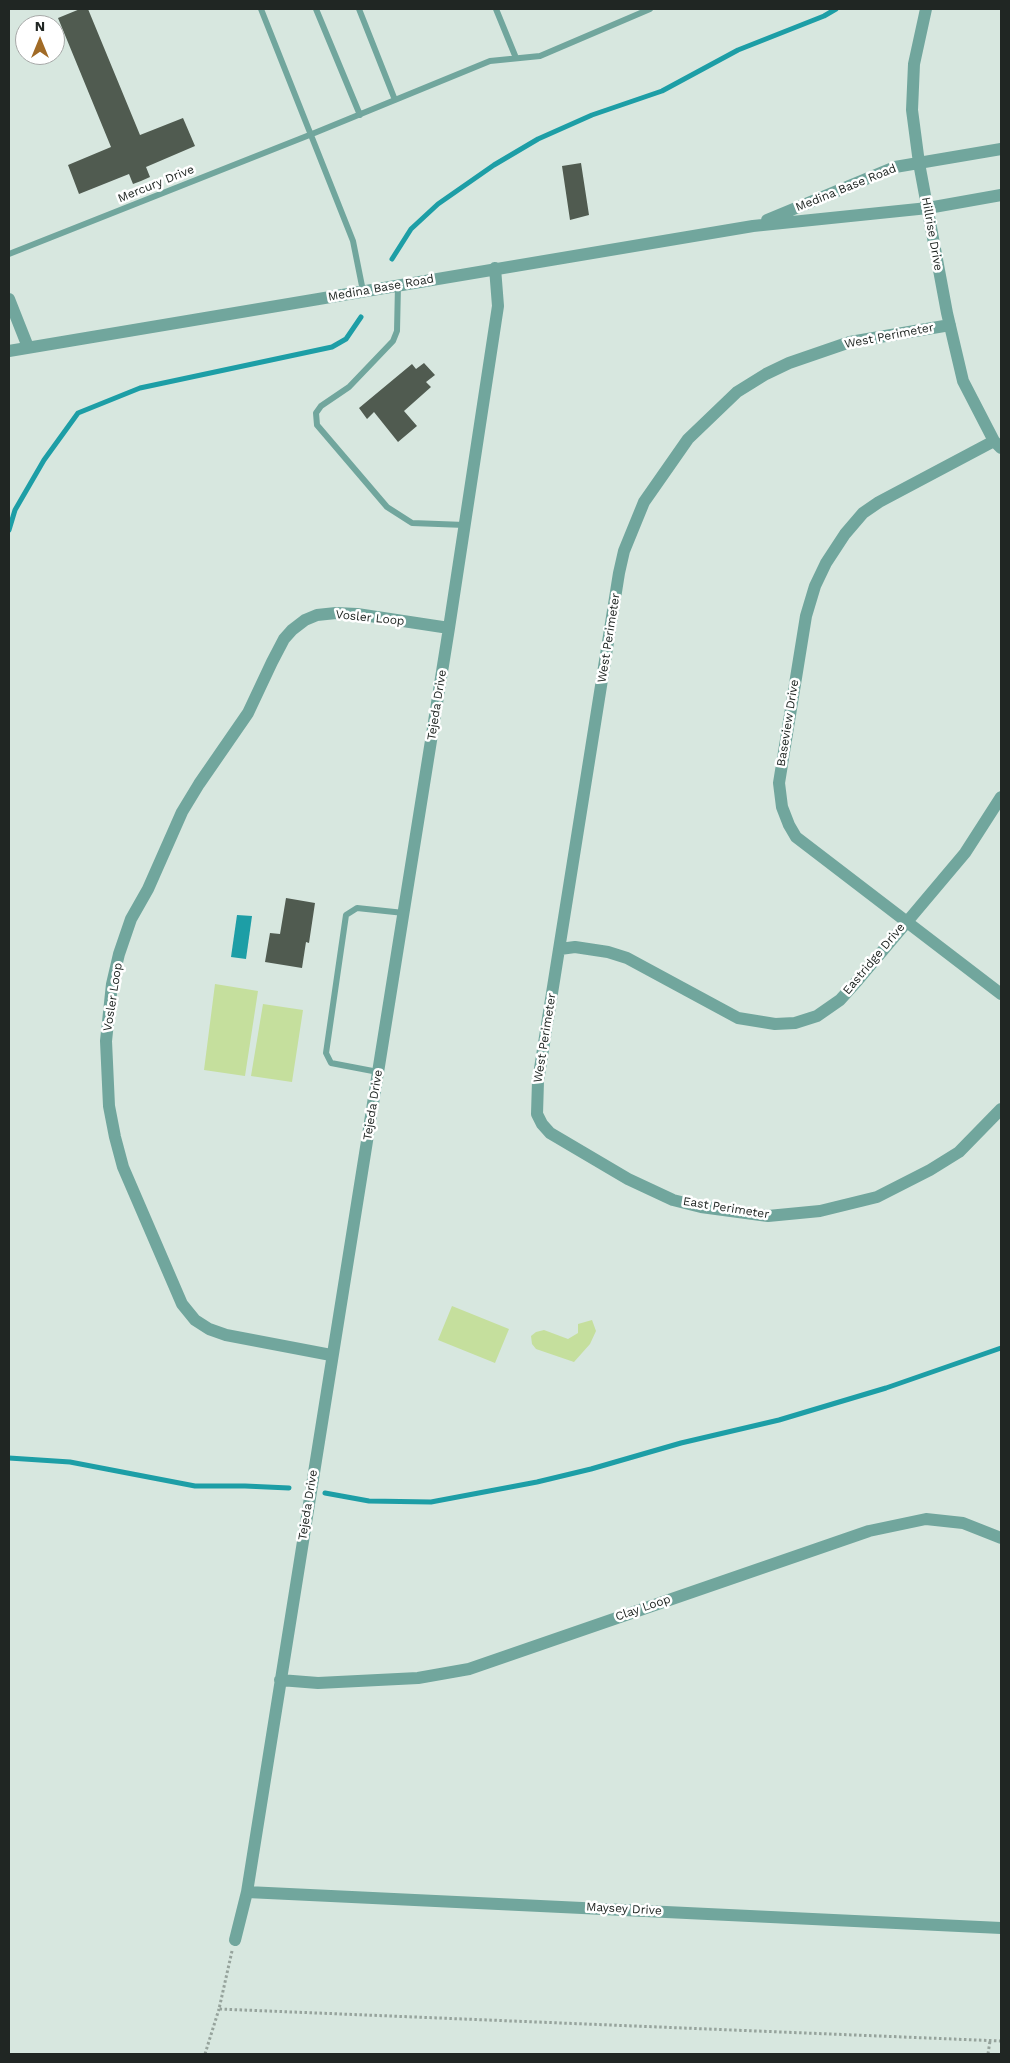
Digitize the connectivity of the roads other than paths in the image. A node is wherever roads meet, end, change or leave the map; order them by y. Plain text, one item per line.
1 (261, 9) edge
2 (316, 9) edge
3 (359, 9) edge
4 (496, 9) edge
5 (650, 9) edge
6 (926, 9) edge
7 (638, 11) edge
8 (516, 58) junction
9 (395, 100) junction
10 (360, 115) junction
11 (312, 134) junction
12 (1001, 149) edge
13 (919, 164) junction
14 (1001, 195) edge
15 (928, 208) junction
16 (753, 226) junction
17 (9, 254) edge
18 (495, 268) junction
19 (398, 285) junction
20 (363, 290) junction
21 (9, 299) edge
22 (950, 325) junction
23 (28, 347) junction
24 (9, 351) edge
25 (998, 445) edge
26 (465, 525) junction
27 (449, 628) junction
28 (1001, 797) edge
29 (404, 913) junction
30 (906, 921) junction
31 (560, 949) junction
32 (1001, 994) edge
33 (378, 1072) junction
34 (1001, 1109) edge
35 (556, 1136) joint
36 (332, 1355) junction
37 (1001, 1538) edge
38 (280, 1680) junction
39 (247, 1892) junction
40 (1001, 1928) edge
41 (234, 1940) road end

1 - 11 lane
2 - 10 lane
3 - 9 lane
4 - 8 lane
5 - 7 lane, Mercury Drive
6 - 13 street, Hillrise Drive
7 - 8 lane, Mercury Drive
8 - 9 lane, Mercury Drive
9 - 10 lane, Mercury Drive
10 - 11 lane, Mercury Drive
11 - 17 lane, Mercury Drive
11 - 20 lane
12 - 13 street, Medina Base Road
13 - 15 street, Hillrise Drive
13 - 16 street, Medina Base Road
14 - 15 street, Medina Base Road
15 - 16 street, Medina Base Road
15 - 22 street, Hillrise Drive
16 - 18 street, Medina Base Road
18 - 19 street, Medina Base Road
18 - 26 street, Tejeda Drive
19 - 20 street, Medina Base Road
19 - 26 lane
20 - 23 street, Medina Base Road
21 - 23 street
22 - 25 street, Hillrise Drive
22 - 31 street, West Perimeter
23 - 24 street, Medina Base Road
25 - 30 street, Baseview Drive
26 - 27 street, Tejeda Drive
27 - 29 street, Tejeda Drive
27 - 36 street, Vosler Loop
28 - 30 street, Eastridge Drive
29 - 33 street, Tejeda Drive
29 - 33 lane
30 - 31 street, Eastridge Drive
30 - 32 street, Baseview Drive
31 - 35 street, West Perimeter
33 - 36 street, Tejeda Drive
34 - 35 street, East Perimeter
36 - 38 street, Tejeda Drive
37 - 38 street, Clay Loop
38 - 39 street, Tejeda Drive
39 - 40 street, Maysey Drive
39 - 41 street, Tejeda Drive

